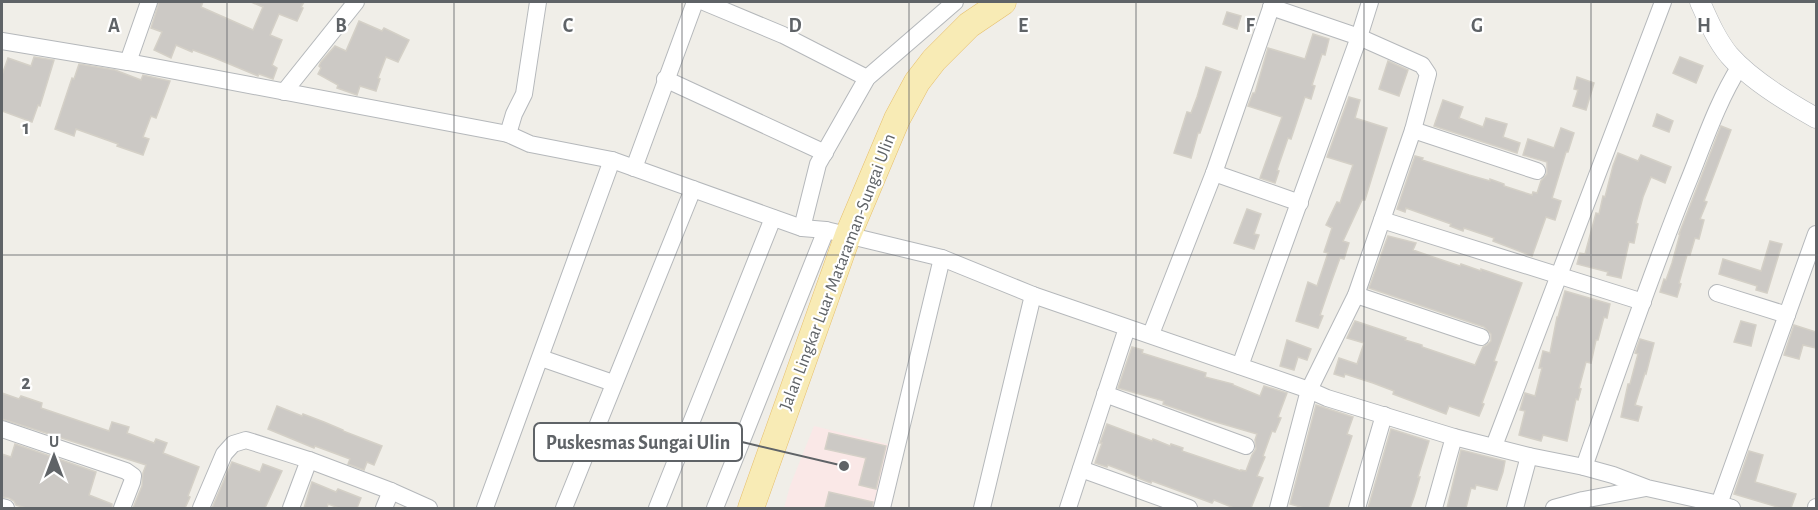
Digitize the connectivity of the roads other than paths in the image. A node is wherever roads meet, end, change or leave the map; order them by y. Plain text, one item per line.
1 (149, 2) edge
2 (356, 2) edge
3 (538, 2) edge
4 (695, 2) edge
5 (704, 2) edge
6 (955, 2) edge
7 (1003, 2) edge
8 (1370, 2) edge
9 (1663, 2) edge
10 (1700, 2) edge
11 (1272, 4) edge
12 (1359, 37) junction
13 (2, 41) edge
14 (128, 62) junction
15 (1740, 66) junction
16 (867, 78) junction
17 (665, 79) junction
18 (284, 92) junction
19 (1816, 117) edge
20 (1413, 130) junction
21 (508, 134) junction
22 (825, 153) junction
23 (612, 160) junction
24 (634, 168) junction
25 (1537, 171) dead end
26 (1214, 173) junction
27 (693, 189) junction
28 (1300, 203) junction
29 (773, 218) junction
30 (1382, 220) junction
31 (802, 228) junction
32 (837, 232) junction
33 (1816, 234) edge
34 (942, 258) junction
35 (1558, 276) junction
36 (1717, 293) dead end
37 (1033, 295) junction
38 (1356, 295) junction
39 (1643, 302) junction
40 (1787, 315) junction
41 (1127, 328) junction
42 (1151, 334) junction
43 (1481, 337) dead end
44 (541, 358) junction
45 (1240, 366) junction
46 (613, 383) junction
47 (1309, 390) junction
48 (1105, 394) junction
49 (1384, 415) junction
50 (2, 429) edge
51 (1454, 437) junction
52 (1246, 446) dead end
53 (1494, 446) junction
54 (1529, 456) junction
55 (309, 460) junction
56 (1584, 467) junction
57 (1081, 469) junction
58 (1647, 488) junction
59 (391, 491) junction
60 (1725, 506) edge
61 (2, 507) edge
62 (6, 508) edge
63 (122, 508) edge
64 (201, 508) edge
65 (291, 508) edge
66 (384, 508) edge
67 (429, 508) edge
68 (485, 508) edge
69 (564, 508) edge
70 (657, 508) edge
71 (715, 508) edge
72 (751, 508) edge
73 (882, 508) edge
74 (982, 508) edge
75 (1068, 508) edge
76 (1189, 508) edge
77 (1278, 508) edge
78 (1357, 508) edge
79 (1434, 508) edge
80 (1515, 508) edge
81 (1554, 508) edge

1 - 14 street
2 - 18 street
3 - 21 street
4 - 17 street
5 - 16 street
6 - 16 street
7 - 32 main road, Jalan Lingkar Luar Mataraman-Sungai Ulin
8 - 12 street
9 - 35 street
10 - 15 street
11 - 12 street
11 - 26 street
12 - 20 street
12 - 28 street
13 - 14 street
14 - 18 street
15 - 19 street
15 - 39 street
16 - 22 street
17 - 22 street
17 - 24 street
18 - 21 street
20 - 25 street
20 - 30 street
21 - 23 street
22 - 31 street
23 - 24 street
23 - 44 street
24 - 27 street
26 - 28 street
26 - 42 street
27 - 29 street
27 - 46 street
28 - 45 street
29 - 31 street
29 - 70 street
30 - 35 street
30 - 38 street
31 - 32 street
32 - 34 street
32 - 71 street
32 - 72 main road, Jalan Lingkar Luar Mataraman-Sungai Ulin
33 - 40 street
34 - 37 street
34 - 73 street
35 - 39 street
35 - 53 street
36 - 40 street
37 - 41 street
37 - 74 street
38 - 43 street
38 - 47 street
39 - 56 street
40 - 60 street
41 - 42 street
41 - 48 street
42 - 45 street
44 - 46 street
44 - 68 street
45 - 47 street
46 - 69 street
47 - 49 street
47 - 77 street
48 - 52 street
48 - 57 street
49 - 51 street
49 - 78 street
50 - 63 street
51 - 53 street
51 - 79 street
53 - 54 street
54 - 56 street
54 - 80 street
55 - 59 street
55 - 64 street
55 - 65 street
56 - 58 street
57 - 75 street
57 - 76 street
58 - 60 street
58 - 81 street
59 - 66 street
59 - 67 street
61 - 62 street

